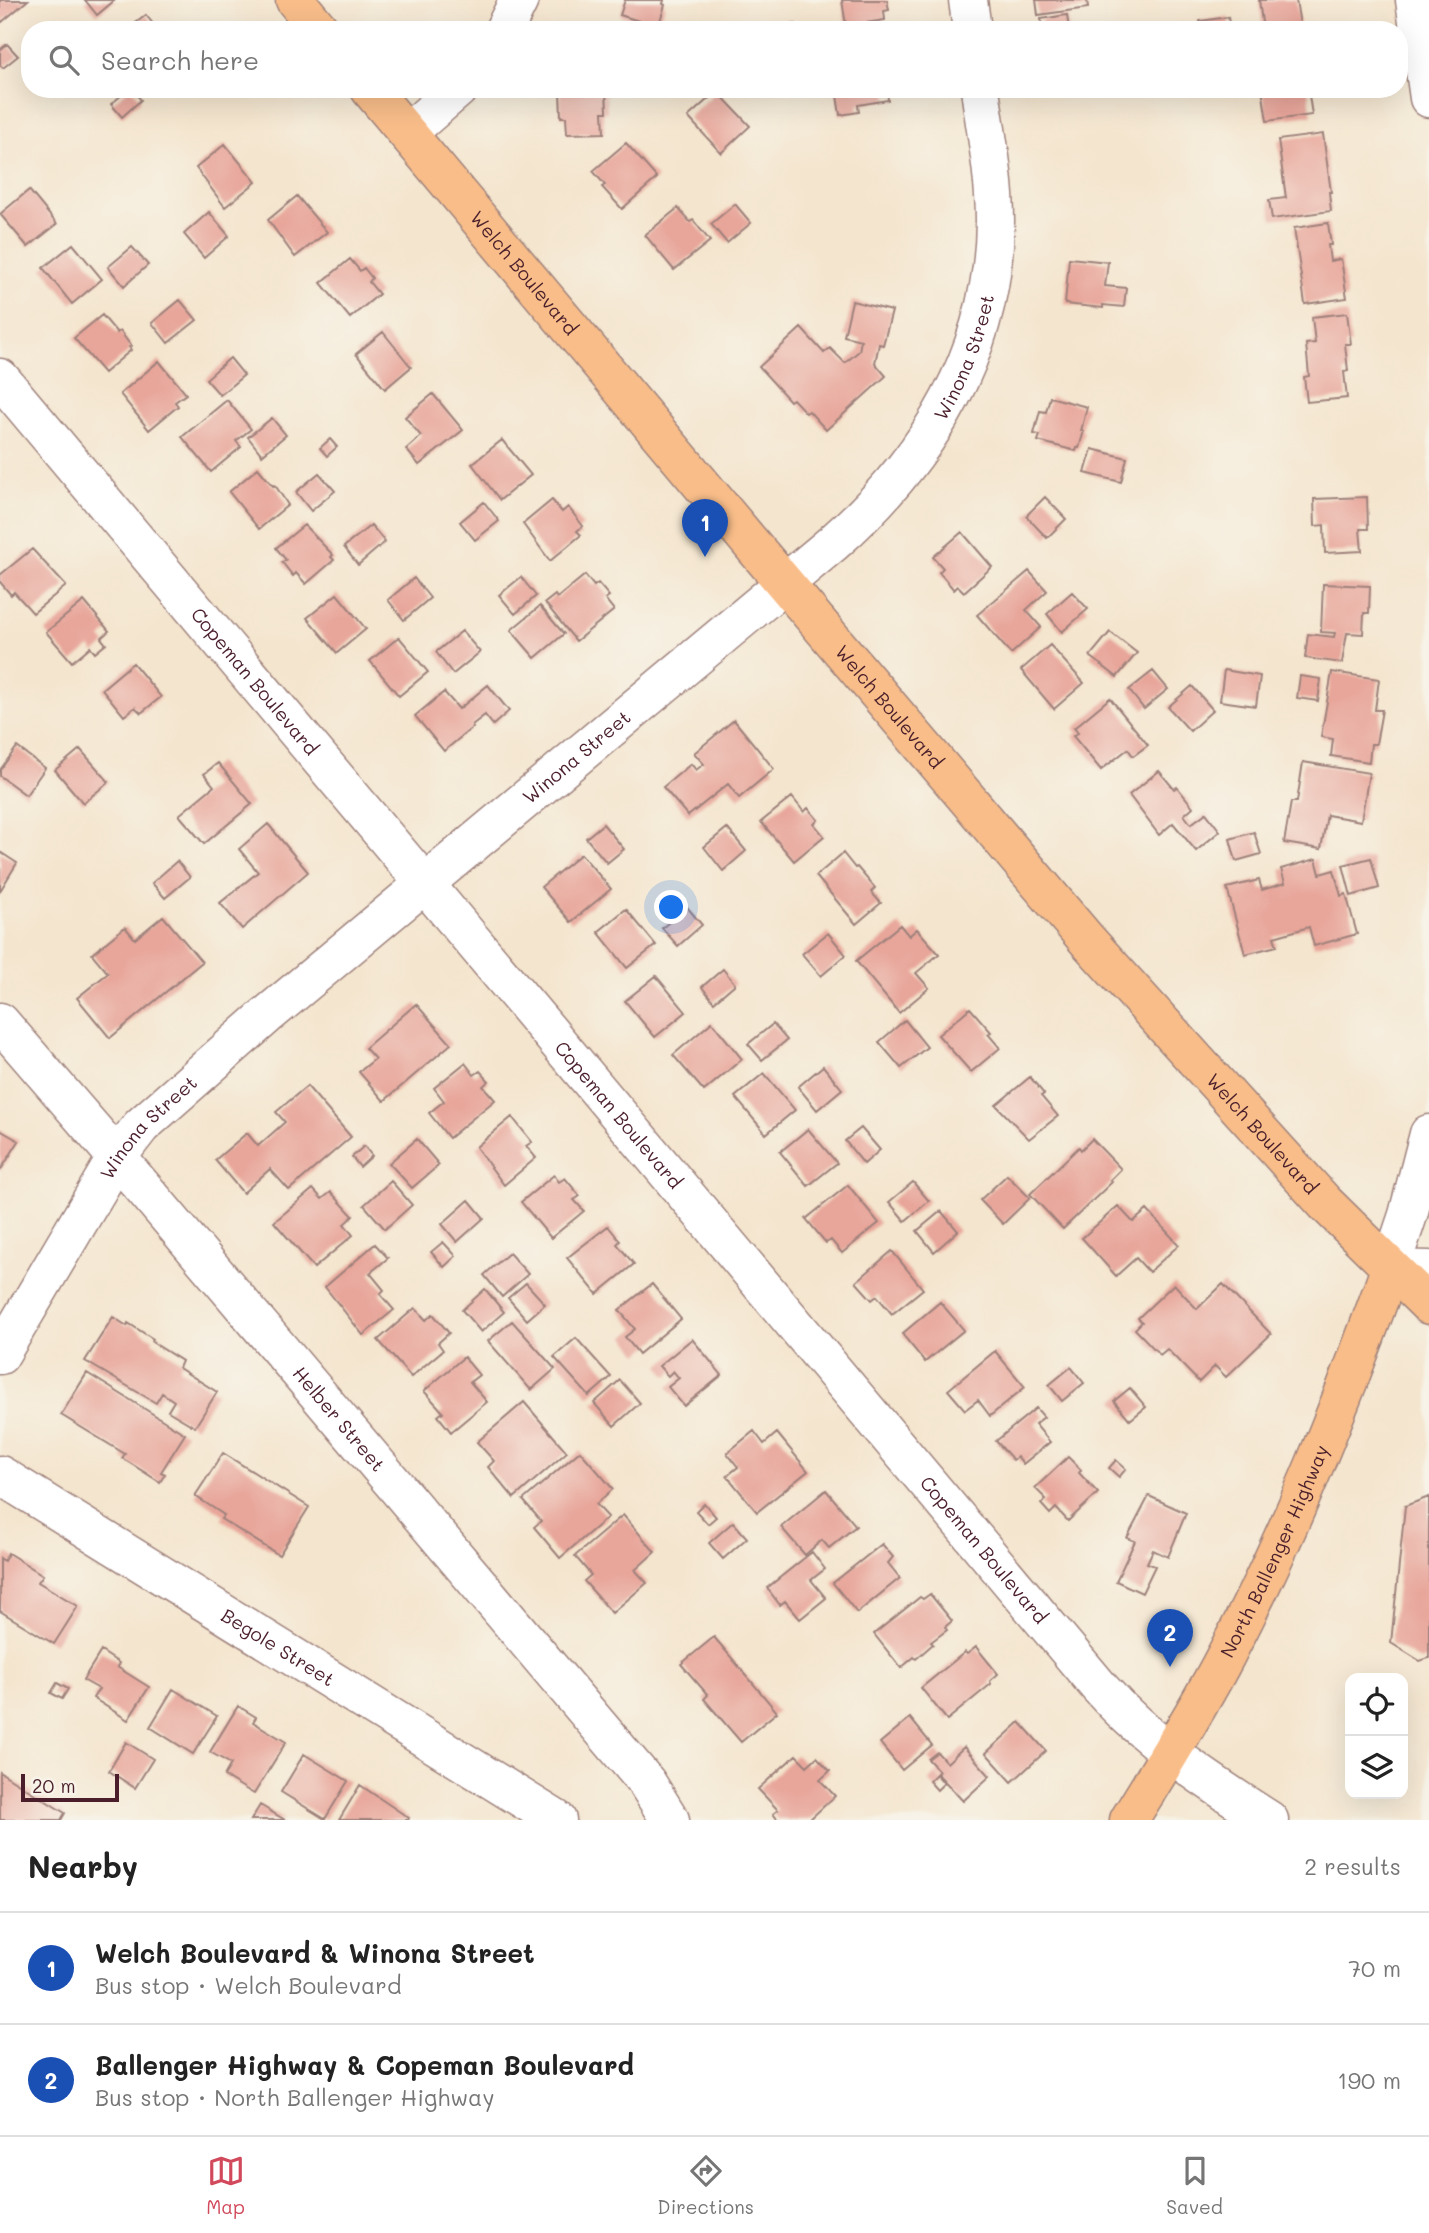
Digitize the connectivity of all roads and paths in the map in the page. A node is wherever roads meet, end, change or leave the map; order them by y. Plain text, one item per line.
1 (295, 0) edge
2 (519, 0) edge
3 (968, 0) edge
4 (1416, 0) edge
5 (312, 21) edge
6 (508, 21) edge
7 (971, 21) edge
8 (378, 98) edge
9 (448, 98) edge
10 (981, 98) edge
11 (1429, 98) edge
12 (407, 133) junction
13 (0, 378) edge
14 (785, 584) junction
15 (424, 884) junction
16 (0, 1022) edge
17 (1429, 1134) edge
18 (117, 1157) junction
19 (1390, 1269) junction
20 (1429, 1270) edge
21 (1429, 1305) edge
22 (0, 1355) edge
23 (0, 1475) edge
24 (1170, 1752) junction
25 (557, 1820) edge
26 (670, 1820) edge
27 (1129, 1820) edge
28 (1269, 1820) edge

1 - 5 main road
2 - 6 street
3 - 7 street
4 - 11 street
8 - 12 main road, Welch Boulevard
9 - 12 street
10 - 14 street, Winona Street
12 - 14 main road, Welch Boulevard
13 - 15 street, Copeman Boulevard
14 - 15 street, Winona Street
14 - 19 main road, Welch Boulevard
15 - 18 street, Winona Street
15 - 24 street, Copeman Boulevard
16 - 18 street, Helber Street
17 - 19 street
18 - 22 street, Winona Street
18 - 26 street, Helber Street
19 - 20 street
19 - 21 main road, Welch Boulevard
19 - 24 main road, North Ballenger Highway
23 - 25 street, Begole Street
24 - 27 main road, North Ballenger Highway
24 - 28 street, Copeman Boulevard

